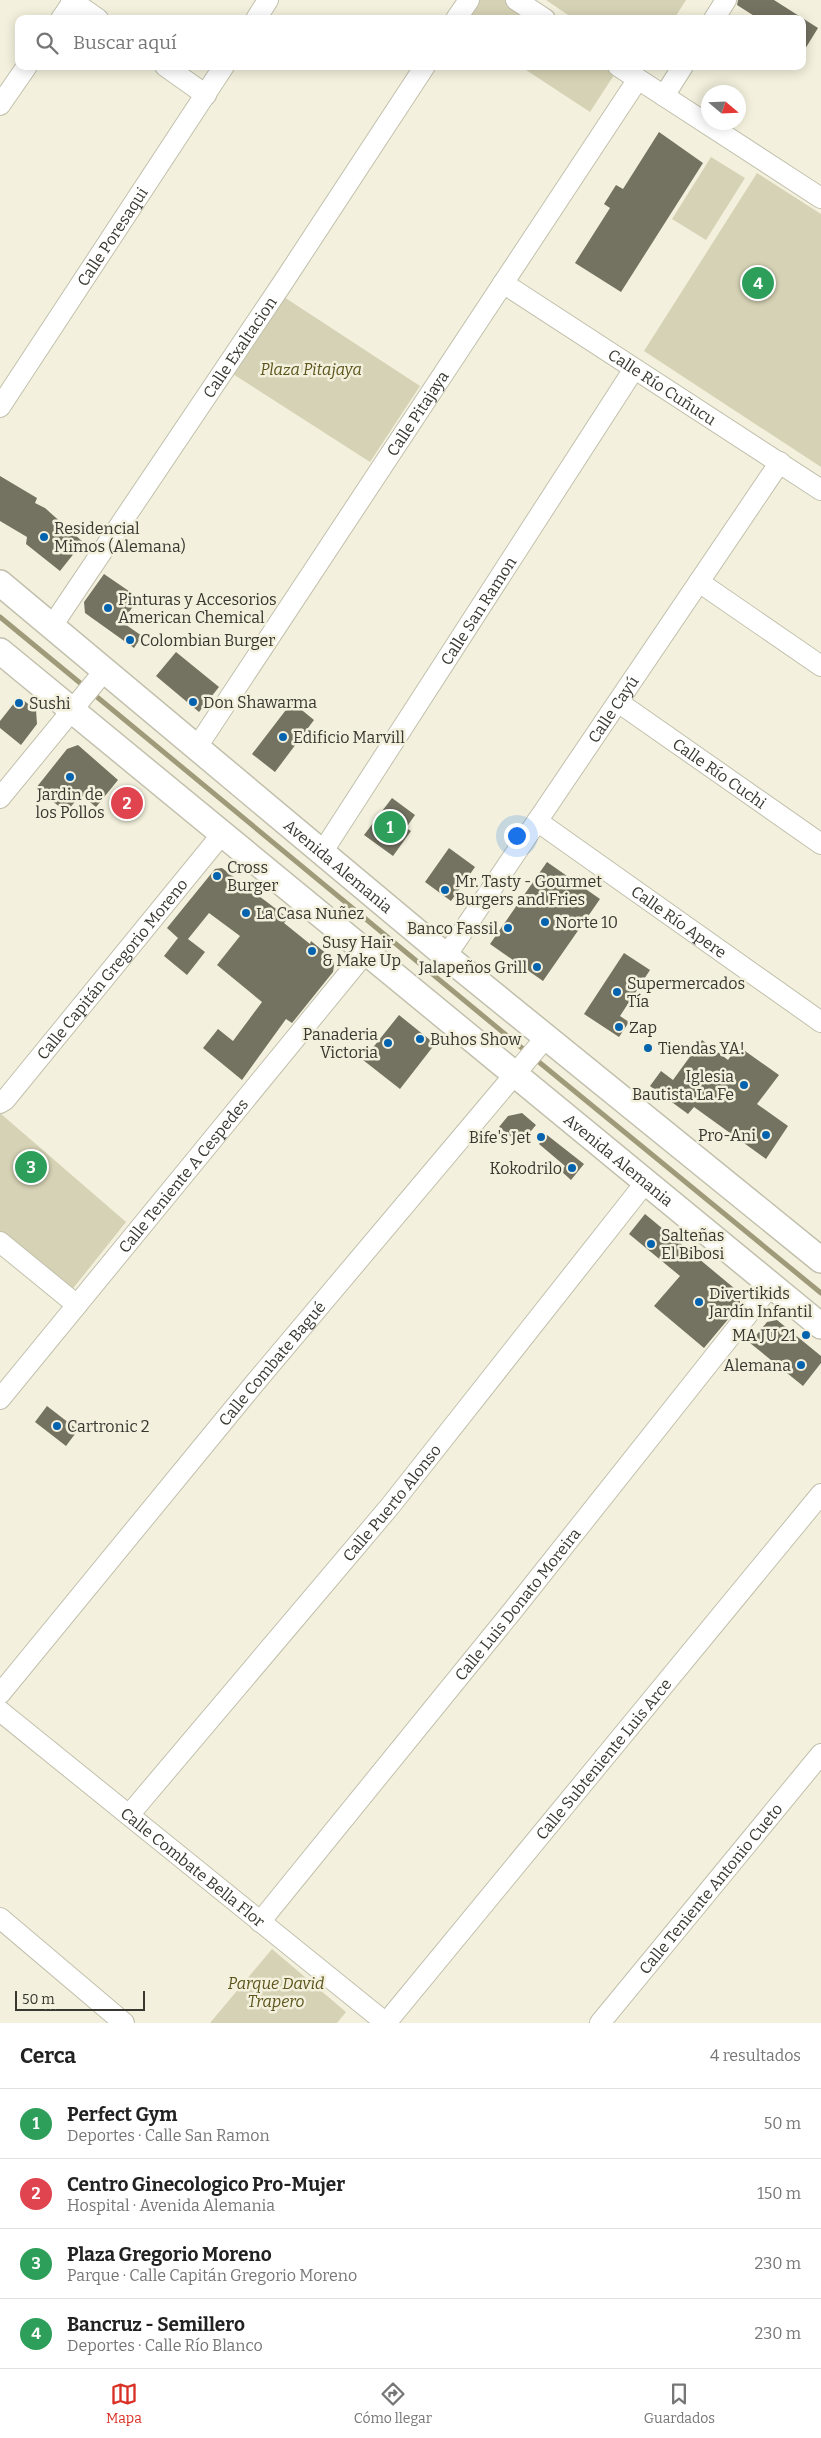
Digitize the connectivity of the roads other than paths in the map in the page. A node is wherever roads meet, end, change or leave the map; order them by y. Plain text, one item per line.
1 (73, 0) edge
2 (268, 0) edge
3 (469, 0) edge
4 (516, 0) edge
5 (726, 0) edge
6 (64, 15) edge
7 (93, 15) edge
8 (259, 15) edge
9 (459, 15) edge
10 (539, 15) edge
11 (717, 15) edge
12 (24, 70) edge
13 (171, 70) edge
14 (221, 70) edge
15 (422, 70) edge
16 (624, 70) edge
17 (680, 70) edge
18 (638, 79) junction
19 (206, 94) junction
20 (664, 96) junction
21 (0, 105) edge
22 (821, 198) edge
23 (503, 283) junction
24 (634, 369) junction
25 (0, 406) edge
26 (780, 462) junction
27 (821, 490) edge
28 (699, 582) junction
29 (0, 583) edge
30 (52, 626) junction
31 (0, 651) edge
32 (821, 666) edge
33 (102, 674) junction
34 (78, 702) junction
35 (618, 702) junction
36 (197, 747) junction
37 (0, 798) edge
38 (537, 821) junction
39 (222, 834) junction
40 (821, 844) edge
41 (322, 852) junction
42 (366, 952) junction
43 (446, 956) junction
44 (821, 1022) edge
45 (544, 1041) junction
46 (518, 1071) junction
47 (0, 1102) edge
48 (645, 1183) junction
49 (0, 1242) edge
50 (821, 1260) edge
51 (771, 1285) junction
52 (77, 1305) junction
53 (821, 1326) edge
54 (0, 1399) edge
55 (821, 1494) edge
56 (0, 1694) edge
57 (0, 1711) edge
58 (821, 1754) edge
59 (129, 1815) junction
60 (0, 1918) edge
61 (260, 1922) junction
62 (124, 2023) edge
63 (386, 2023) edge
64 (600, 2023) edge

1 - 6 street
1 - 7 street
2 - 8 street
3 - 9 street
4 - 10 street
5 - 11 street
12 - 21 street
13 - 19 street
14 - 19 street, Calle Poresaqui
15 - 30 street, Calle Exaltacion
16 - 18 street
17 - 20 street
18 - 20 street
18 - 23 street, Calle Pitajaya
19 - 25 street, Calle Poresaqui
20 - 22 street
23 - 24 street, Calle Río Cuñucu
23 - 36 street, Calle Pitajaya
24 - 26 street, Calle Río Cuñucu
24 - 41 street, Calle San Ramon
26 - 27 street, Calle Río Cuñucu
26 - 28 street, Calle Cayú
28 - 32 street
28 - 35 street, Calle Cayú
29 - 30 main road, Avenida Alemania
30 - 33 main road, Avenida Alemania
31 - 34 main road, Avenida Alemania
33 - 34 street
33 - 36 main road, Avenida Alemania
34 - 37 street
34 - 39 main road, Avenida Alemania
35 - 38 street, Calle Cayú
35 - 40 street, Calle Río Cuchi
36 - 41 main road, Avenida Alemania
38 - 43 street, Calle Cayú
38 - 44 street, Calle Río Apere
39 - 42 main road, Avenida Alemania
39 - 47 street, Calle Capitán Gregorio Moreno
41 - 43 main road, Avenida Alemania
42 - 46 main road, Avenida Alemania
42 - 52 street, Calle Teniente A Cespedes
43 - 45 main road, Avenida Alemania
45 - 46 street, Calle Combate Bagué
45 - 50 main road, Avenida Alemania
46 - 48 main road, Avenida Alemania
46 - 56 street, Calle Combate Bagué
48 - 51 main road, Avenida Alemania
48 - 59 street, Calle Puerto Alonso
49 - 52 street
51 - 53 main road, Avenida Alemania
51 - 61 street, Calle Luis Donato Moreira
52 - 54 street, Calle Teniente A Cespedes
55 - 63 street, Calle Subteniente Luis Arce
57 - 59 street, Calle Combate Bella Flor
58 - 64 street, Calle Teniente Antonio Cueto
59 - 61 street, Calle Combate Bella Flor
60 - 62 street
61 - 63 street, Calle Combate Bella Flor

